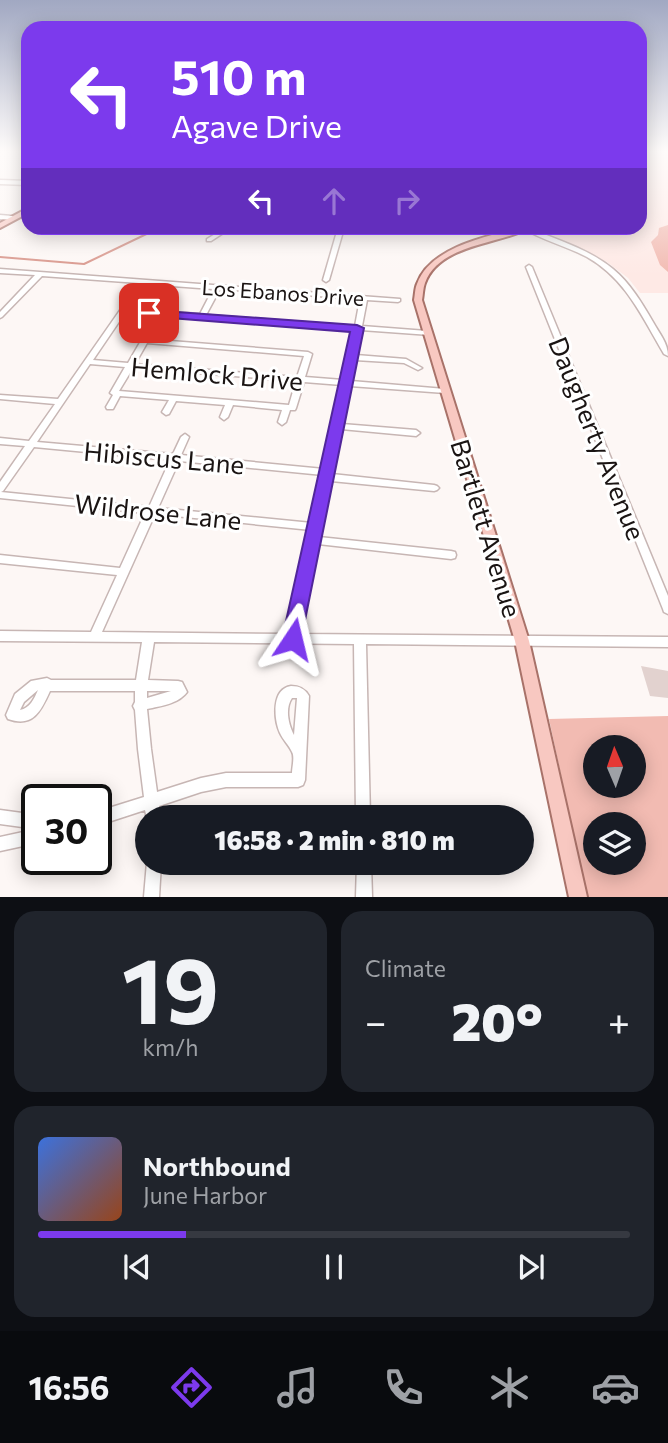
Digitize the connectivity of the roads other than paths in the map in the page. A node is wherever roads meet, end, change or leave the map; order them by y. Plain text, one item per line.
1 (21, 214) edge
2 (0, 217) edge
3 (12, 218) junction
4 (0, 226) edge
5 (217, 235) edge
6 (339, 235) edge
7 (505, 235) edge
8 (541, 235) edge
9 (209, 240) dead end
10 (529, 267) dead end
11 (0, 271) edge
12 (41, 273) junction
13 (326, 280) dead end
14 (144, 281) junction
15 (217, 288) junction
16 (364, 298) junction
17 (398, 300) dead end
18 (123, 312) junction
19 (0, 316) edge
20 (202, 317) junction
21 (357, 328) junction
22 (427, 333) junction
23 (668, 354) edge
24 (351, 357) junction
25 (88, 362) junction
26 (130, 366) junction
27 (418, 368) dead end
28 (300, 380) junction
29 (346, 383) junction
30 (445, 391) junction
31 (116, 393) junction
32 (0, 397) edge
33 (174, 398) junction
34 (60, 402) junction
35 (230, 402) junction
36 (110, 407) dead end
37 (289, 408) junction
38 (166, 412) dead end
39 (224, 417) dead end
40 (282, 422) dead end
41 (337, 426) junction
42 (416, 433) dead end
43 (185, 437) dead end
44 (0, 442) edge
45 (31, 444) junction
46 (176, 458) junction
47 (326, 475) junction
48 (434, 488) dead end
49 (0, 489) edge
50 (0, 495) edge
51 (151, 510) junction
52 (315, 527) junction
53 (313, 540) junction
54 (451, 555) dead end
55 (0, 559) edge
56 (123, 572) junction
57 (668, 609) edge
58 (0, 636) edge
59 (94, 637) junction
60 (149, 638) junction
61 (293, 639) junction
62 (360, 640) junction
63 (522, 641) junction
64 (668, 642) edge
65 (47, 683) dead end
66 (139, 685) junction
67 (139, 706) junction
68 (299, 750) dead end
69 (151, 802) junction
70 (151, 805) edge
71 (363, 805) edge
72 (112, 814) edge
73 (0, 817) edge
74 (21, 820) edge
75 (21, 839) edge
76 (0, 844) edge
77 (153, 875) edge
78 (363, 875) edge
79 (150, 897) edge
80 (364, 897) edge
81 (578, 897) edge

1 - 3 main road
2 - 3 street
3 - 4 main road
5 - 9 street
6 - 13 street
7 - 22 main road, Bartlett Avenue
8 - 23 street
10 - 57 street, Daugherty Avenue
11 - 12 street, Los Ebanos Drive
12 - 14 street, Los Ebanos Drive
12 - 19 street
14 - 15 street, Los Ebanos Drive
14 - 18 street
15 - 16 street, Los Ebanos Drive
15 - 20 street
16 - 17 street, Los Ebanos Drive
16 - 21 street
18 - 20 street
18 - 25 street
20 - 21 street
21 - 22 street
21 - 24 street
22 - 30 main road, Bartlett Avenue
24 - 27 street
24 - 29 street
25 - 26 street, Hemlock Drive
25 - 34 street
26 - 28 street, Hemlock Drive
26 - 28 street
26 - 31 street
28 - 29 street, Hemlock Drive
28 - 37 street
29 - 30 street
29 - 41 street
30 - 63 main road, Bartlett Avenue
31 - 33 street
31 - 36 street
32 - 34 street
33 - 35 street
33 - 38 street
34 - 45 street
35 - 37 street
35 - 39 street
37 - 40 street
41 - 42 street
41 - 47 street
43 - 46 street
44 - 45 street, Hibiscus Lane
45 - 46 street, Hibiscus Lane
45 - 49 street
46 - 47 street, Hibiscus Lane
46 - 51 street
47 - 48 street, Hibiscus Lane
47 - 52 street
50 - 51 street, Wildrose Lane
51 - 52 street, Wildrose Lane
51 - 56 street
52 - 53 street
53 - 54 street
53 - 61 street
55 - 56 street
56 - 59 street
58 - 59 street
59 - 60 street
60 - 61 street
60 - 66 street
61 - 62 street
62 - 63 street
62 - 71 street
63 - 64 street
63 - 81 main road, Bartlett Avenue
65 - 66 street
66 - 67 street
66 - 67 street
67 - 69 street
68 - 69 street
69 - 70 street
69 - 72 street
73 - 74 street
75 - 76 street
77 - 79 street
78 - 80 street

